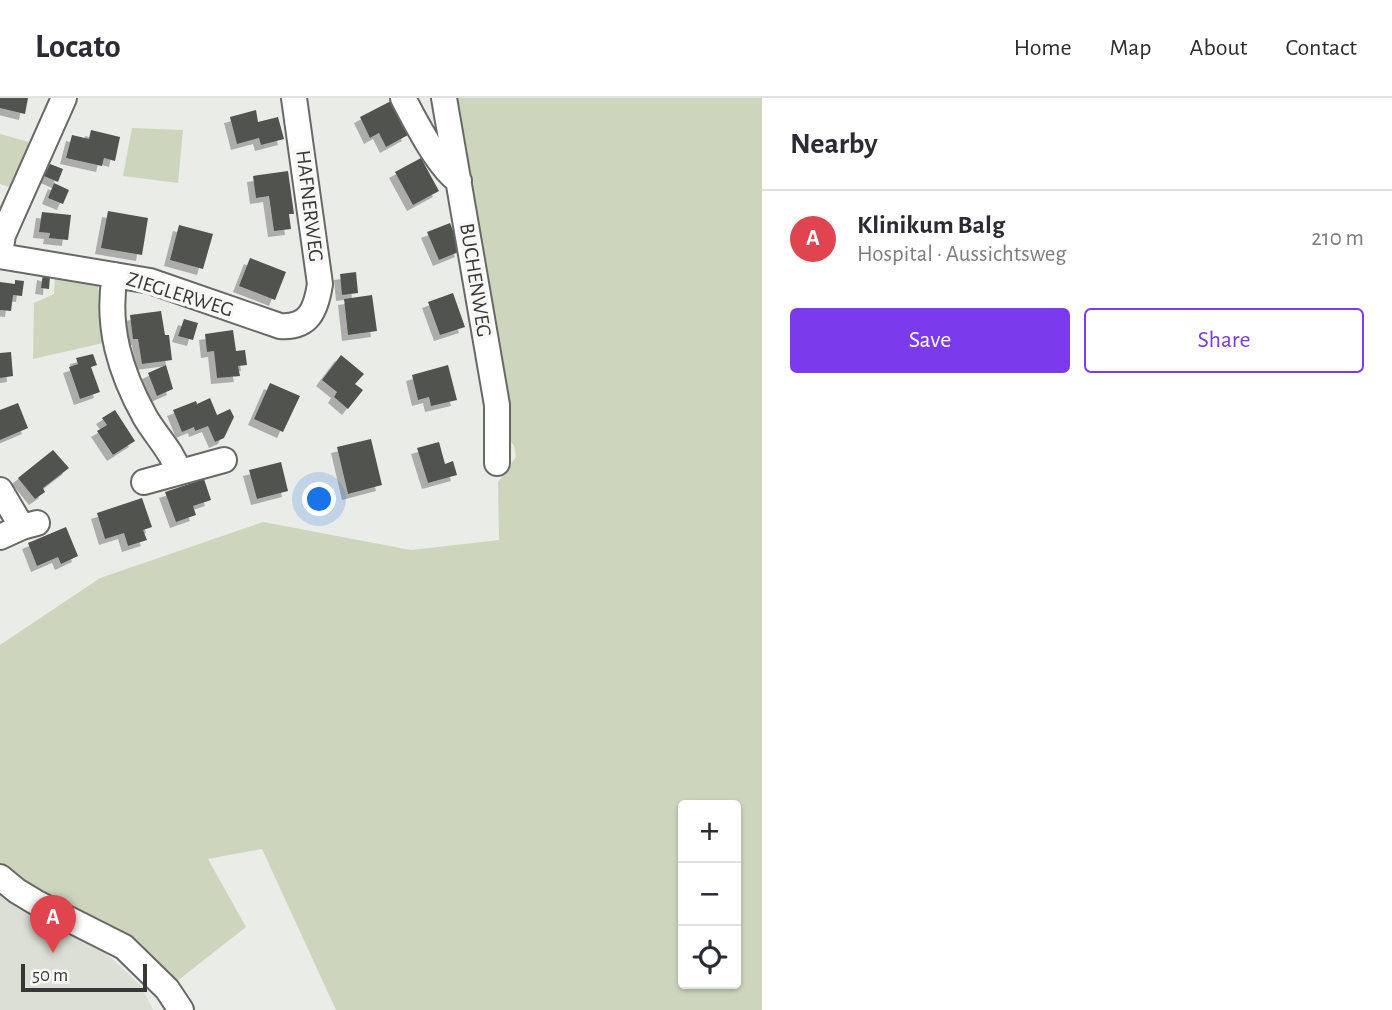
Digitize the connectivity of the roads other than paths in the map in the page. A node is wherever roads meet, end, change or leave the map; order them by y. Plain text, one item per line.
1 (64, 98) edge
2 (295, 98) edge
3 (403, 98) edge
4 (444, 98) edge
5 (460, 181) junction
6 (0, 254) edge
7 (115, 275) junction
8 (311, 313) joint
9 (224, 460) dead end
10 (497, 463) dead end
11 (179, 472) junction
12 (144, 482) dead end
13 (0, 490) edge
14 (20, 529) edge
15 (0, 877) edge
16 (181, 1010) edge

1 - 6 street
2 - 8 street, HAFNERWEG
3 - 5 street
4 - 5 street, BUCHENWEG
5 - 10 street, BUCHENWEG
6 - 7 street, ZIEGLERWEG
7 - 8 street, ZIEGLERWEG
7 - 11 street
9 - 11 street
11 - 12 street
13 - 14 street
15 - 16 street

